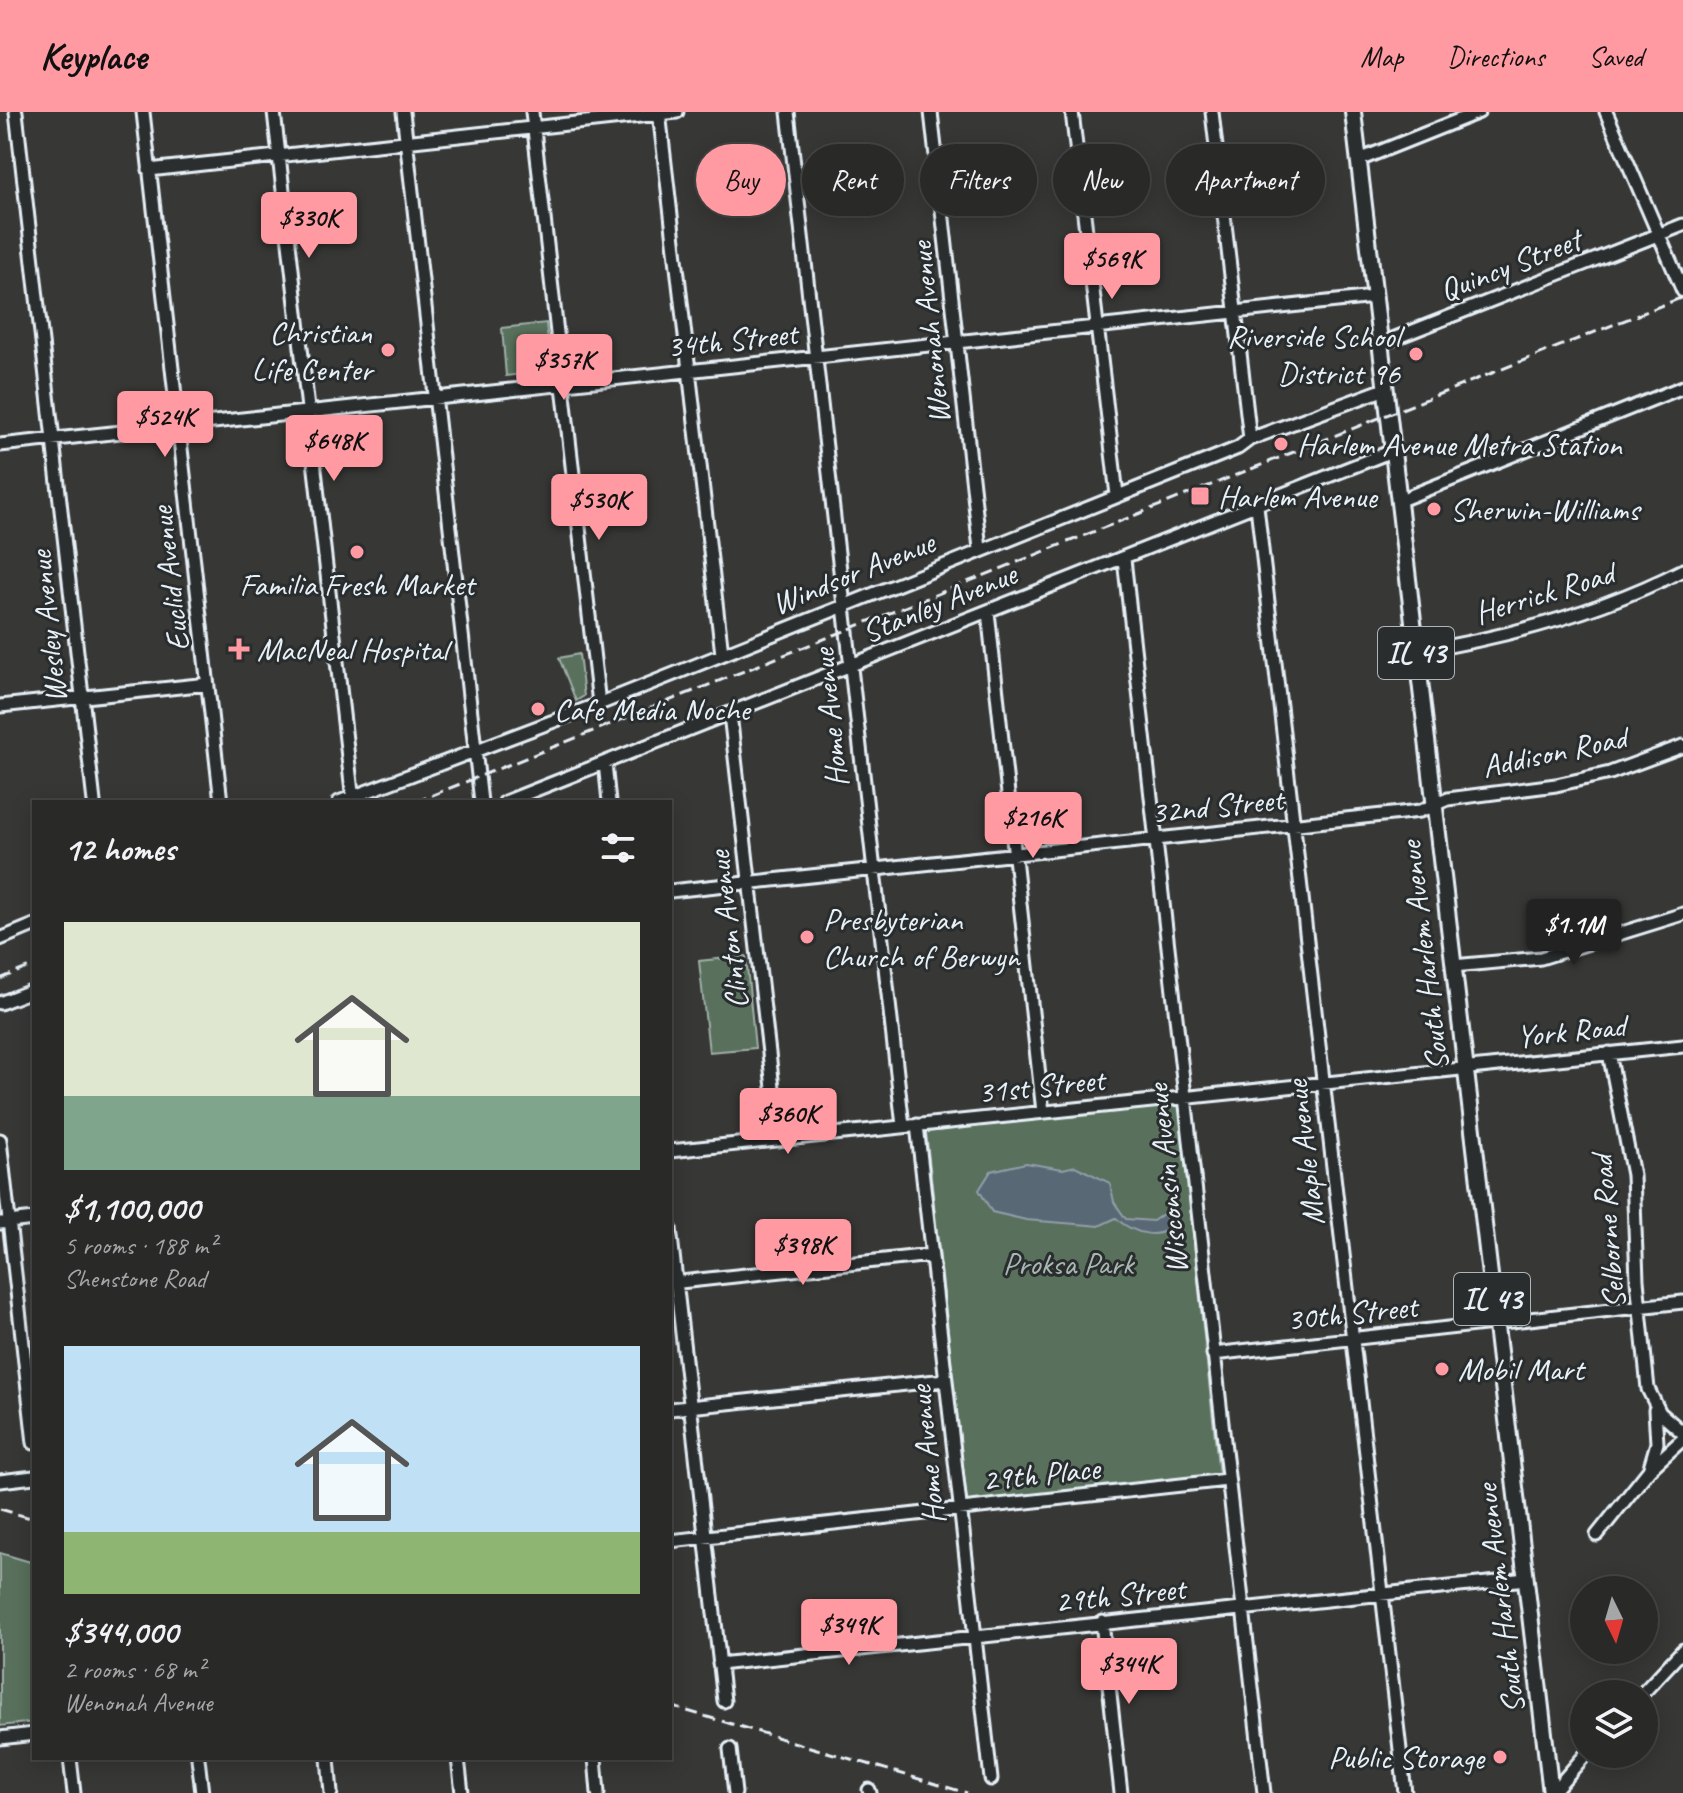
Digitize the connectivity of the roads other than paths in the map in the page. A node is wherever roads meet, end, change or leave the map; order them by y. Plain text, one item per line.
1 (16, 112) edge
2 (143, 112) edge
3 (274, 112) edge
4 (403, 112) edge
5 (532, 112) edge
6 (677, 112) edge
7 (788, 112) edge
8 (931, 112) edge
9 (1072, 112) edge
10 (1212, 112) edge
11 (1353, 112) edge
12 (1479, 112) edge
13 (1606, 112) edge
14 (659, 113) edge
15 (534, 127) junction
16 (407, 141) junction
17 (279, 155) junction
18 (1359, 160) junction
19 (149, 170) junction
20 (1683, 225) edge
21 (1660, 234) junction
22 (1683, 291) edge
23 (1374, 297) junction
24 (1236, 312) junction
25 (1097, 327) junction
26 (957, 341) junction
27 (1380, 344) junction
28 (816, 356) junction
29 (690, 371) junction
30 (563, 385) junction
31 (1683, 387) edge
32 (1385, 389) junction
33 (436, 398) junction
34 (308, 412) junction
35 (178, 426) junction
36 (53, 439) junction
37 (1250, 439) junction
38 (0, 445) edge
39 (1392, 451) junction
40 (1117, 495) junction
41 (1398, 501) junction
42 (1257, 506) junction
43 (980, 549) junction
44 (1124, 559) junction
45 (1683, 570) edge
46 (844, 606) junction
47 (988, 612) junction
48 (1416, 652) junction
49 (722, 654) junction
50 (851, 666) junction
51 (208, 684) junction
52 (82, 698) junction
53 (599, 704) junction
54 (0, 706) edge
55 (730, 714) junction
56 (1683, 746) edge
57 (475, 748) junction
58 (605, 763) junction
59 (353, 799) edge
60 (94, 800) edge
61 (221, 800) edge
62 (481, 800) edge
63 (510, 800) edge
64 (609, 800) edge
65 (1434, 805) junction
66 (1293, 824) junction
67 (1155, 839) junction
68 (1015, 854) junction
69 (874, 869) junction
70 (748, 883) junction
71 (672, 891) edge
72 (1682, 915) edge
73 (32, 926) edge
74 (0, 939) edge
75 (1453, 966) junction
76 (32, 991) edge
77 (0, 1003) edge
78 (1683, 1046) edge
79 (1609, 1053) junction
80 (1465, 1067) junction
81 (1323, 1082) junction
82 (1184, 1097) junction
83 (1043, 1112) junction
84 (917, 1125) junction
85 (903, 1126) junction
86 (0, 1140) edge
87 (779, 1140) junction
88 (672, 1151) edge
89 (32, 1219) edge
90 (5, 1222) edge
91 (931, 1255) junction
92 (672, 1256) edge
93 (674, 1283) edge
94 (1683, 1302) edge
95 (1641, 1307) junction
96 (1495, 1324) junction
97 (1353, 1339) junction
98 (1213, 1354) junction
99 (945, 1380) junction
100 (1654, 1405) junction
101 (690, 1407) junction
102 (672, 1409) edge
103 (32, 1428) edge
104 (1683, 1436) edge
105 (1649, 1470) junction
106 (32, 1477) edge
107 (1227, 1480) junction
108 (0, 1481) edge
109 (959, 1510) junction
110 (1597, 1535) dead end
111 (705, 1537) junction
112 (672, 1541) edge
113 (1526, 1579) junction
114 (1382, 1594) junction
115 (1242, 1609) junction
116 (1102, 1622) junction
117 (975, 1635) junction
118 (1683, 1650) edge
119 (719, 1664) junction
120 (1655, 1680) edge
121 (724, 1701) dead end
122 (32, 1734) edge
123 (0, 1738) edge
124 (730, 1749) dead end
125 (70, 1760) edge
126 (198, 1760) edge
127 (328, 1760) edge
128 (458, 1760) edge
129 (595, 1760) edge
130 (1574, 1768) edge
131 (991, 1779) dead end
132 (74, 1793) edge
133 (202, 1793) edge
134 (331, 1793) edge
135 (462, 1793) edge
136 (598, 1793) edge
137 (735, 1793) edge
138 (1121, 1793) edge
139 (1264, 1793) edge
140 (1405, 1793) edge
141 (1552, 1793) edge

1 - 36 street, Wesley Avenue
2 - 19 street, Euclid Avenue
3 - 17 street
4 - 16 street
5 - 15 street
6 - 14 street
7 - 28 street, Home Avenue
8 - 26 street, Wenonah Avenue
9 - 25 street
10 - 24 street
11 - 18 main road, South Harlem Avenue / IL 43
12 - 18 street
13 - 21 street
14 - 15 street
14 - 29 street
15 - 16 street
15 - 30 street
16 - 17 street
16 - 33 street
17 - 19 street
17 - 34 street
18 - 23 main road, South Harlem Avenue / IL 43
19 - 35 street, Euclid Avenue
20 - 21 street, Quincy Street
21 - 22 street
21 - 27 street, Quincy Street
23 - 24 street, 34th Street
23 - 27 main road, South Harlem Avenue / IL 43
24 - 25 street, 34th Street
24 - 37 street
25 - 26 street, 34th Street
25 - 40 street
26 - 28 street, 34th Street
26 - 43 street, Wenonah Avenue
27 - 32 main road, South Harlem Avenue / IL 43
28 - 29 street, 34th Street
28 - 46 street, Home Avenue
29 - 30 street, 34th Street
29 - 49 street
30 - 33 street, 34th Street
30 - 53 street
31 - 41 street
32 - 37 street, Windsor Avenue
32 - 39 main road, South Harlem Avenue / IL 43
33 - 34 street, 34th Street
33 - 57 street
34 - 35 street, 34th Street
34 - 59 street
35 - 36 street, 34th Street
35 - 51 street, Euclid Avenue
36 - 38 street, 34th Street
36 - 52 street, Wesley Avenue
37 - 40 street, Windsor Avenue
39 - 41 main road, South Harlem Avenue / IL 43
39 - 42 street, Stanley Avenue
40 - 43 street, Windsor Avenue
41 - 48 main road, South Harlem Avenue / IL 43
42 - 44 street, Stanley Avenue
42 - 66 street, Maple Avenue
43 - 46 street, Windsor Avenue
44 - 47 street, Stanley Avenue
44 - 67 street, Wisconsin Avenue
45 - 48 street, Herrick Road
46 - 49 street, Windsor Avenue
46 - 50 street, Home Avenue
47 - 50 street, Stanley Avenue
47 - 68 street
48 - 65 main road, South Harlem Avenue / IL 43
49 - 53 street, Windsor Avenue
50 - 55 street, Stanley Avenue
50 - 69 street, Home Avenue
51 - 52 street
51 - 61 street, Euclid Avenue
52 - 54 street
52 - 60 street, Wesley Avenue
53 - 57 street, Windsor Avenue
55 - 58 street, Stanley Avenue
55 - 70 street, Clinton Avenue
56 - 65 street, Addison Road
57 - 59 street, Windsor Avenue
57 - 62 street
58 - 63 street, Stanley Avenue
58 - 64 street
65 - 66 street, 32nd Street
65 - 75 main road, South Harlem Avenue / IL 43
66 - 67 street, 32nd Street
66 - 81 street, Maple Avenue
67 - 68 street, 32nd Street
67 - 82 street, Wisconsin Avenue
68 - 69 street, 32nd Street
68 - 83 street
69 - 70 street, 32nd Street
69 - 85 street, Home Avenue
70 - 71 street, 32nd Street
70 - 87 street, Clinton Avenue
72 - 75 street
73 - 74 street
75 - 80 main road, South Harlem Avenue / IL 43
76 - 77 street
78 - 79 street, York Road
79 - 80 street, York Road
79 - 95 street, Selborne Road
80 - 81 street, 31st Street
80 - 96 main road, South Harlem Avenue / IL 43
81 - 82 street, 31st Street
81 - 97 street, Maple Avenue
82 - 83 street, 31st Street
82 - 98 street, Wisconsin Avenue
83 - 84 street, 31st Street
84 - 85 street, 31st Street
84 - 91 street, Home Avenue
85 - 87 street, 31st Street
86 - 90 street
87 - 88 street, 31st Street
89 - 90 street
90 - 103 street
91 - 93 street
91 - 99 street, Home Avenue
92 - 93 street
93 - 101 street
94 - 95 street, 30th Street
95 - 96 street, 30th Street
95 - 100 street, Selborne Road
96 - 97 street, 30th Street
96 - 113 main road, South Harlem Avenue / IL 43
97 - 98 street, 30th Street
97 - 114 street, Maple Avenue
98 - 107 street, Wisconsin Avenue
99 - 101 street
99 - 109 street, Home Avenue
100 - 104 street
100 - 105 street, Selborne Road
101 - 102 street
101 - 111 street
104 - 105 street
105 - 110 street
106 - 108 street
107 - 109 street, 29th Place
107 - 115 street, Wisconsin Avenue
109 - 111 street, 29th Place
109 - 117 street, Home Avenue
111 - 112 street, 29th Place
111 - 119 street
113 - 114 street, 29th Street
113 - 141 main road, South Harlem Avenue / IL 43
114 - 115 street, 29th Street
114 - 140 street, Maple Avenue
115 - 116 street, 29th Street
115 - 139 street, Wisconsin Avenue
116 - 117 street, 29th Street
116 - 138 street
117 - 119 street, 29th Street
117 - 131 street, Home Avenue
118 - 120 street
119 - 121 street
122 - 123 street
124 - 137 street
125 - 132 street
126 - 133 street
127 - 134 street
128 - 135 street
129 - 136 street
130 - 141 street

